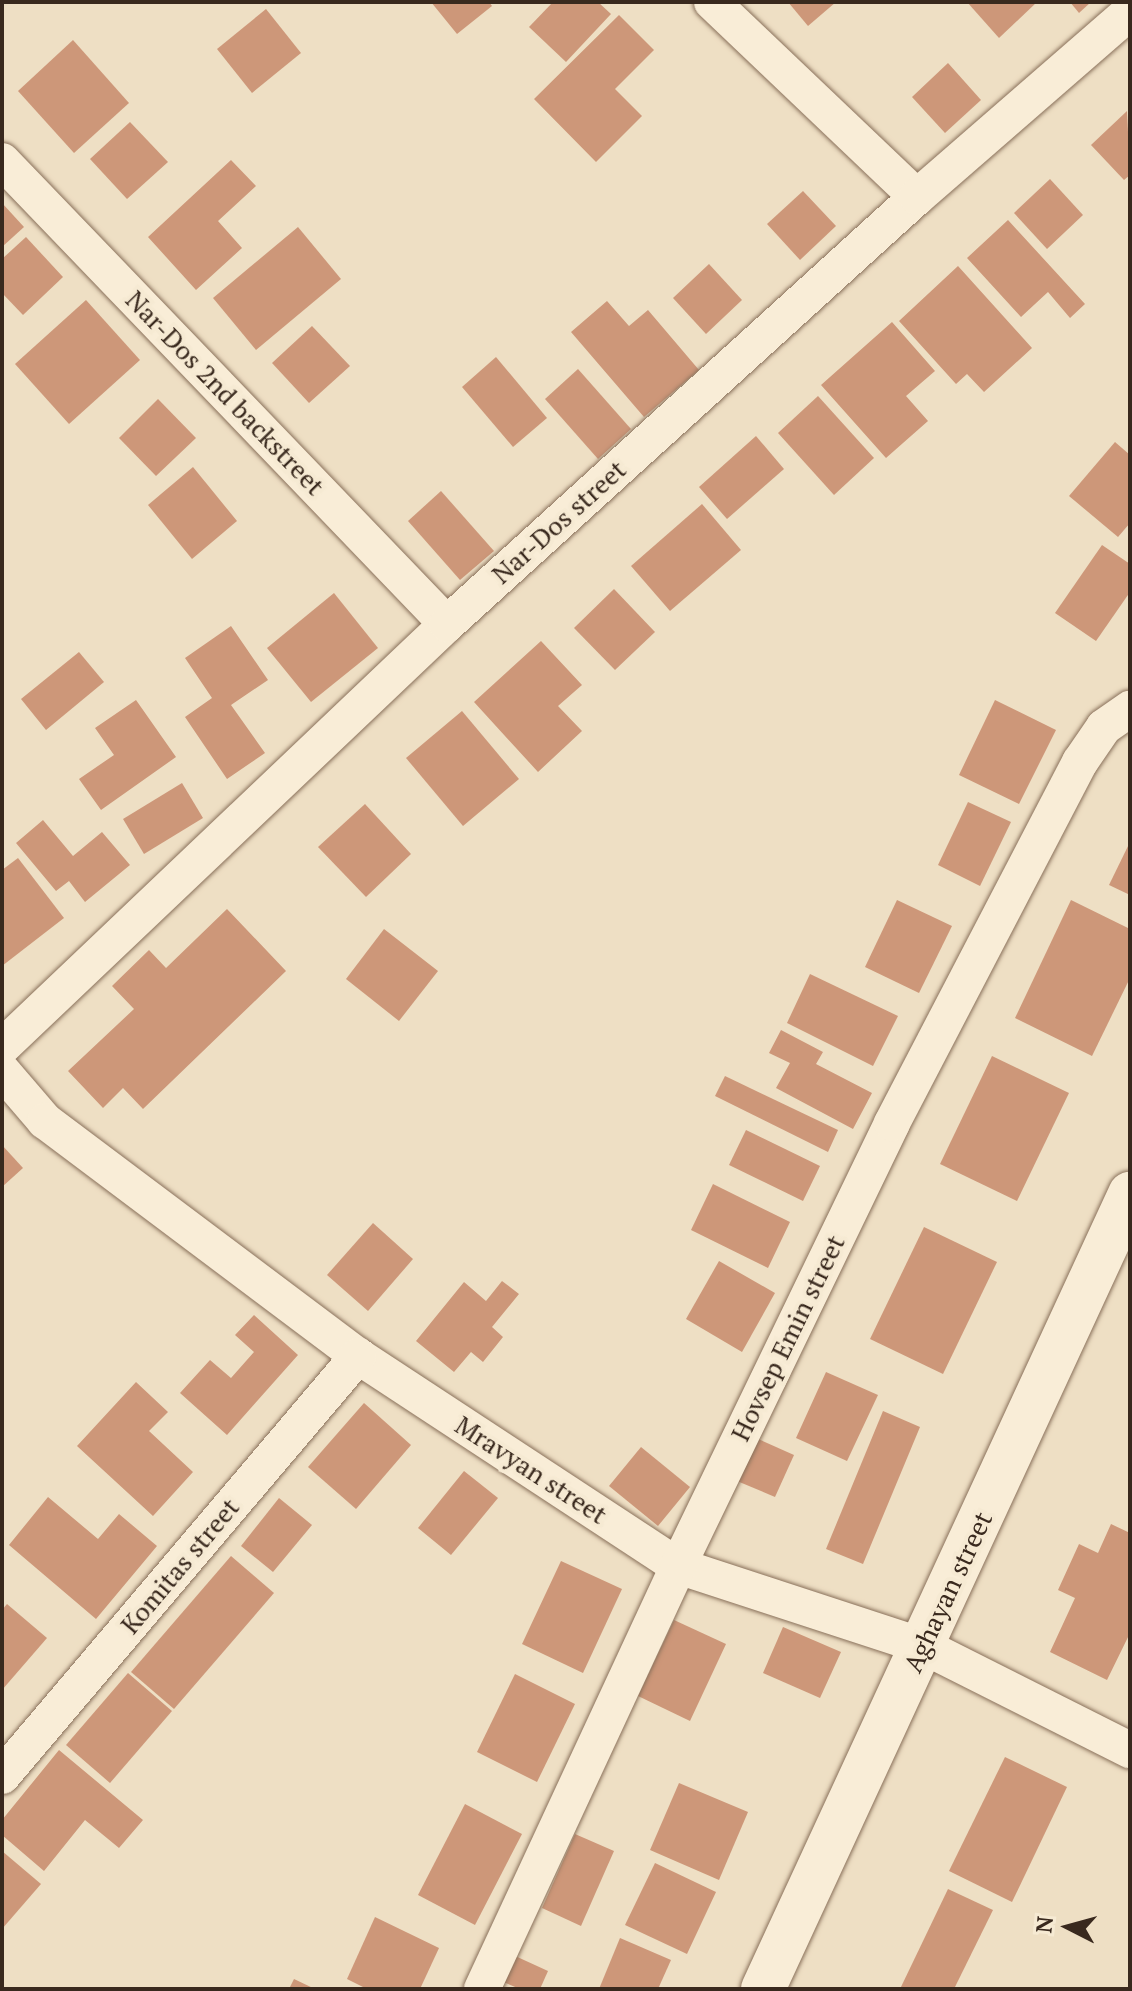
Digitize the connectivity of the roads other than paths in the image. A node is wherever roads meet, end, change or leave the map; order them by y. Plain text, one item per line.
1 (712, 2) edge
2 (1130, 12) edge
3 (2, 161) edge
4 (917, 197) junction
5 (447, 624) junction
6 (1130, 709) edge
7 (2, 1047) edge
8 (2, 1071) edge
9 (1130, 1194) edge
10 (358, 1356) junction
11 (678, 1566) junction
12 (923, 1646) junction
13 (1130, 1750) edge
14 (2, 1776) edge
15 (482, 1989) edge
16 (763, 1989) edge

1 - 4 street
2 - 4 street, Nar-Dos street
3 - 5 street, Nar-Dos 2nd backstreet
4 - 5 street, Nar-Dos street
5 - 7 street, Nar-Dos street
6 - 11 street, Hovsep Emin street
8 - 10 street, Mravyan street
9 - 12 street, Aghayan street
10 - 11 street, Mravyan street
10 - 14 street, Komitas street
11 - 12 street, Mravyan street
11 - 15 street, Hovsep Emin street
12 - 13 street, Mravyan street
12 - 16 street, Aghayan street

